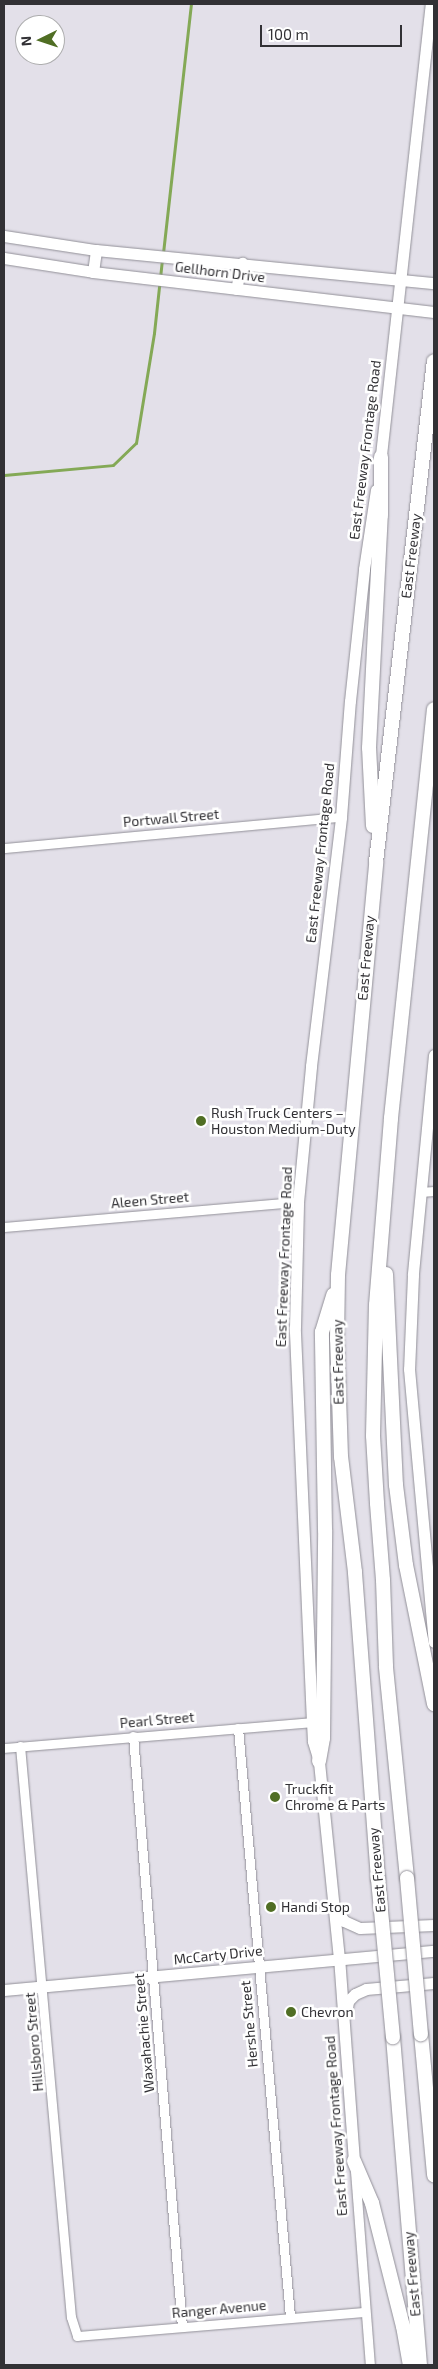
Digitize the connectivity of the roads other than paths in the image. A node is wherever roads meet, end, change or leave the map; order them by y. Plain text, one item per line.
1 (431, 4) edge
2 (8, 237) edge
3 (96, 250) junction
4 (5, 258) edge
5 (242, 263) junction
6 (92, 272) junction
7 (401, 278) junction
8 (434, 283) edge
9 (236, 289) junction
10 (397, 308) junction
11 (434, 312) edge
12 (434, 361) edge
13 (381, 457) junction
14 (434, 709) edge
15 (434, 779) edge
16 (341, 816) junction
17 (420, 841) junction
18 (4, 848) edge
19 (376, 862) junction
20 (434, 1055) edge
21 (434, 1191) edge
22 (420, 1192) junction
23 (298, 1202) junction
24 (383, 1202) junction
25 (4, 1227) edge
26 (338, 1276) junction
27 (434, 1642) edge
28 (434, 1704) edge
29 (312, 1722) junction
30 (238, 1728) junction
31 (133, 1736) junction
32 (20, 1746) junction
33 (4, 1748) edge
34 (319, 1761) junction
35 (334, 1907) junction
36 (434, 1925) edge
37 (434, 1950) edge
38 (339, 1959) junction
39 (258, 1966) junction
40 (153, 1977) junction
41 (434, 1983) edge
42 (43, 1986) junction
43 (4, 1990) edge
44 (344, 2025) junction
45 (354, 2161) junction
46 (434, 2175) edge
47 (364, 2312) junction
48 (290, 2317) junction
49 (182, 2327) junction
50 (77, 2336) joint
51 (370, 2365) edge
52 (410, 2365) edge
53 (420, 2365) edge

1 - 7 main road, East Freeway Frontage Road
2 - 3 main road, Gellhorn Drive
2 - 4 main road
3 - 5 main road, Gellhorn Drive
3 - 6 main road
4 - 6 main road, Gellhorn Drive
5 - 7 main road, Gellhorn Drive
5 - 9 main road
6 - 9 main road, Gellhorn Drive
7 - 8 main road, Gellhorn Drive
7 - 10 main road, East Freeway Frontage Road
9 - 10 main road, Gellhorn Drive
10 - 11 main road, Gellhorn Drive
10 - 13 main road, East Freeway Frontage Road
12 - 19 highway, East Freeway
13 - 16 main road, East Freeway Frontage Road
13 - 19 highway
14 - 17 highway, East Freeway
15 - 17 highway
16 - 18 street, Portwall Street
16 - 23 main road, East Freeway Frontage Road
17 - 24 highway, East Freeway
19 - 26 highway, East Freeway
20 - 22 main road
21 - 22 street
22 - 27 main road
23 - 25 street, Aleen Street
23 - 29 main road, East Freeway Frontage Road
24 - 28 highway
24 - 46 highway, East Freeway, bridge
26 - 34 highway
26 - 53 highway, East Freeway, bridge
29 - 30 street, Pearl Street
29 - 34 main road, East Freeway Frontage Road
30 - 31 street, Pearl Street
30 - 39 street, Hershe Street
31 - 32 street, Pearl Street
31 - 40 street, Waxahachie Street
32 - 33 street, Pearl Street
32 - 42 street, Hillsboro Street
34 - 35 main road, East Freeway Frontage Road
35 - 36 main road
35 - 38 main road, East Freeway Frontage Road
37 - 38 main road, McCarty Drive
38 - 39 main road, McCarty Drive
38 - 44 main road, East Freeway Frontage Road
39 - 40 main road, McCarty Drive
39 - 48 street, Hershe Street
40 - 42 main road, McCarty Drive
40 - 49 street, Waxahachie Street
41 - 44 main road
42 - 43 main road, McCarty Drive
42 - 50 street, Hillsboro Street
44 - 45 main road, East Freeway Frontage Road
45 - 47 street, East Freeway Frontage Road
45 - 52 highway
47 - 48 street, Ranger Avenue
47 - 51 street, East Freeway Frontage Road
48 - 49 street, Ranger Avenue
49 - 50 street, Ranger Avenue

